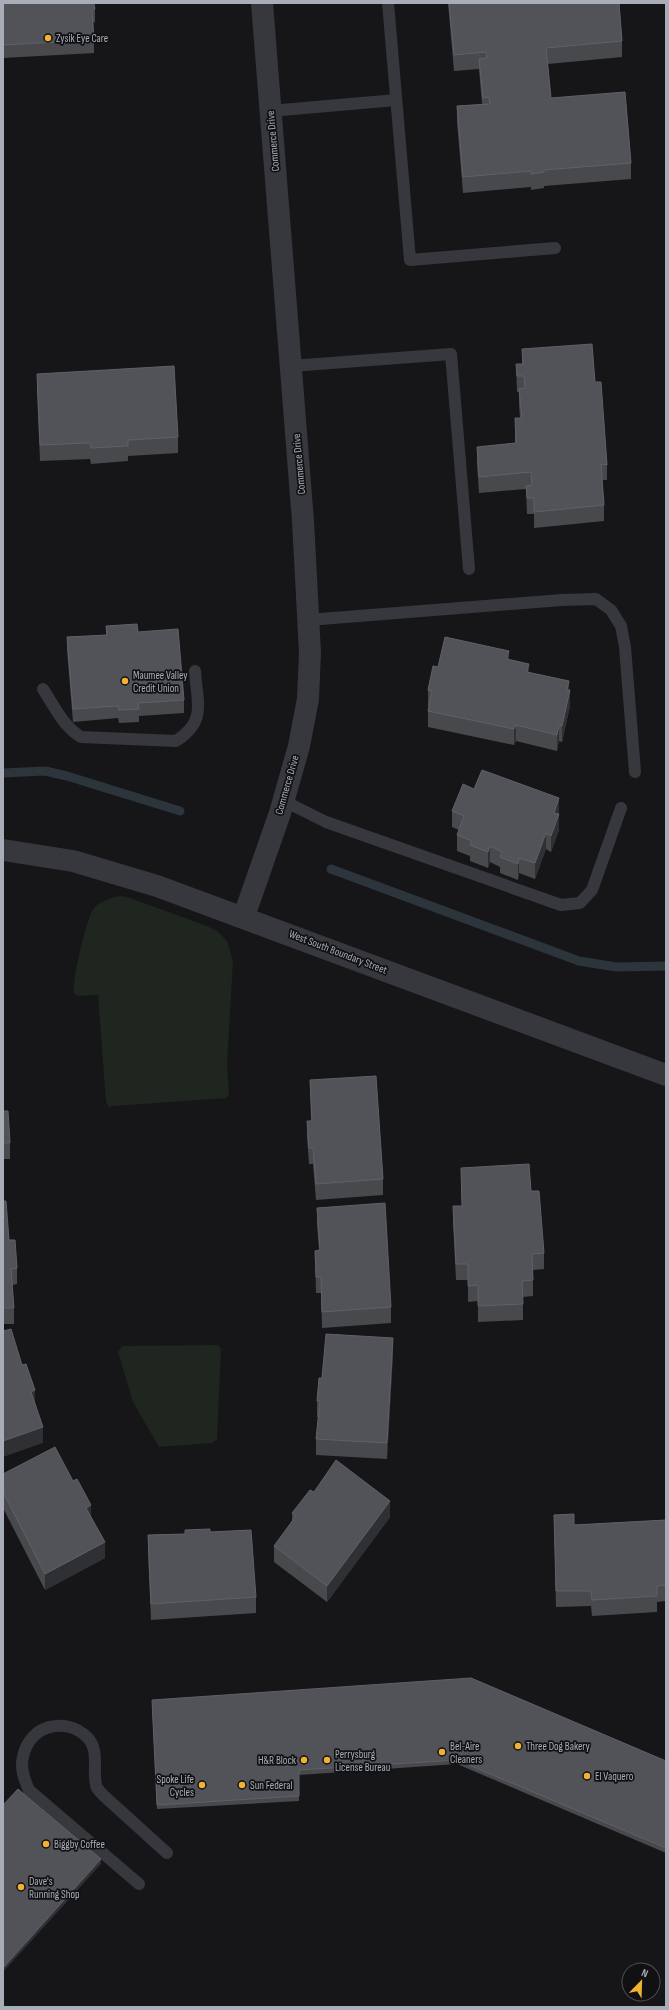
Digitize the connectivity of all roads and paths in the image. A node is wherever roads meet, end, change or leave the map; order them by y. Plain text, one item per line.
1 (262, 3) edge
2 (388, 3) edge
3 (396, 100) junction
4 (270, 111) junction
5 (555, 248) dead end
6 (291, 366) junction
7 (469, 569) dead end
8 (308, 620) junction
9 (195, 671) dead end
10 (43, 689) dead end
11 (635, 772) dead end
12 (284, 801) junction
13 (621, 808) dead end
14 (3, 850) edge
15 (244, 916) junction
16 (666, 1075) edge
17 (167, 1853) dead end
18 (139, 1884) dead end

1 - 4 street, Commerce Drive
2 - 3 lane
3 - 4 lane
3 - 5 lane
4 - 6 street, Commerce Drive
6 - 7 lane
6 - 8 street, Commerce Drive
8 - 11 lane
8 - 12 street, Commerce Drive
9 - 10 lane
12 - 13 lane
12 - 15 street, Commerce Drive
14 - 15 street, West South Boundary Street
15 - 16 street, West South Boundary Street
17 - 18 lane

